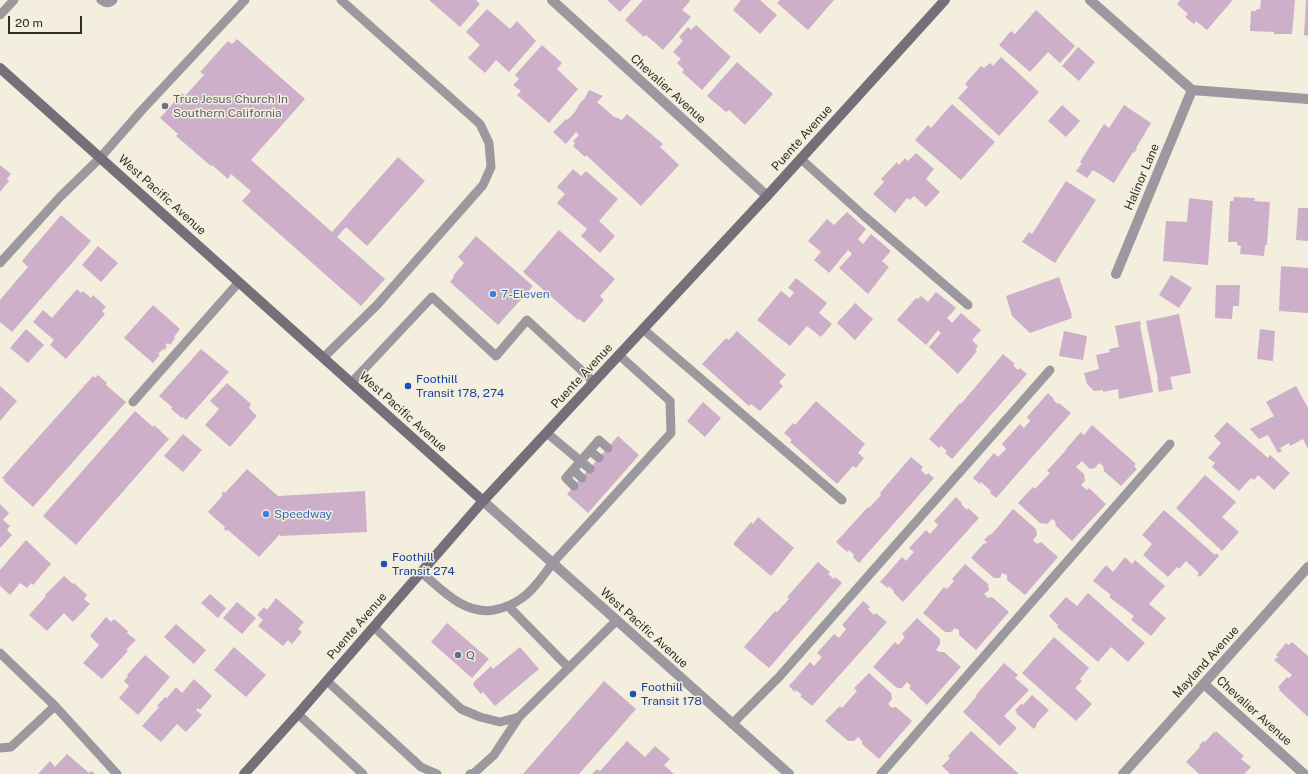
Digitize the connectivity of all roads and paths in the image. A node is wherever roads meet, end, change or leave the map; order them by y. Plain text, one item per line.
1 (14, 0) edge
2 (101, 0) edge
3 (113, 0) edge
4 (245, 0) edge
5 (341, 0) edge
6 (552, 0) edge
7 (944, 0) edge
8 (1090, 0) edge
9 (0, 15) edge
10 (0, 68) edge
11 (1192, 90) junction
12 (1308, 99) edge
13 (100, 158) junction
14 (801, 159) junction
15 (767, 196) junction
16 (0, 262) edge
17 (1116, 274) dead end
18 (239, 282) junction
19 (968, 305) dead end
20 (643, 329) junction
21 (619, 355) junction
22 (323, 358) junction
23 (1050, 370) dead end
24 (594, 382) junction
25 (351, 383) junction
26 (133, 402) dead end
27 (547, 433) junction
28 (1170, 444) dead end
29 (608, 448) dead end
30 (590, 451) junction
31 (599, 458) dead end
32 (580, 461) junction
33 (590, 468) dead end
34 (573, 470) junction
35 (582, 478) dead end
36 (574, 486) dead end
37 (842, 500) dead end
38 (483, 501) junction
39 (553, 563) junction
40 (1308, 566) edge
41 (421, 572) junction
42 (508, 606) junction
43 (617, 620) junction
44 (374, 627) junction
45 (0, 653) edge
46 (569, 668) junction
47 (327, 681) junction
48 (1204, 684) junction
49 (55, 706) junction
50 (298, 714) junction
51 (519, 717) junction
52 (732, 724) junction
53 (0, 748) edge
54 (117, 774) edge
55 (244, 774) edge
56 (363, 774) edge
57 (437, 774) edge
58 (470, 774) edge
59 (789, 774) edge
60 (881, 774) edge
61 (1123, 774) edge
62 (1304, 774) edge

1 - 9 lane
2 - 3 lane
4 - 13 lane
5 - 22 lane
6 - 15 street, Chevalier Avenue
7 - 14 main road, Puente Avenue
8 - 11 street
10 - 13 main road, West Pacific Avenue
11 - 12 street
11 - 17 street, Halinor Lane
13 - 16 lane
13 - 18 main road, West Pacific Avenue
14 - 15 main road, Puente Avenue
14 - 19 lane
15 - 20 main road, Puente Avenue
18 - 22 main road, West Pacific Avenue
18 - 26 lane
20 - 21 main road, Puente Avenue
20 - 37 lane
21 - 24 main road, Puente Avenue
21 - 39 lane
22 - 25 main road, West Pacific Avenue
23 - 52 lane
24 - 25 lane
24 - 27 main road, Puente Avenue
25 - 38 main road, West Pacific Avenue
27 - 32 lane
27 - 38 main road, Puente Avenue
28 - 60 lane
29 - 30 lane
30 - 31 lane
30 - 32 lane
32 - 33 lane
32 - 34 lane
34 - 35 lane
34 - 36 lane
38 - 39 street, West Pacific Avenue
38 - 41 main road, Puente Avenue
39 - 42 lane
39 - 43 street, West Pacific Avenue
40 - 48 street, Mayland Avenue
41 - 42 lane
41 - 44 main road, Puente Avenue
42 - 46 lane
43 - 46 lane
43 - 52 street, West Pacific Avenue
44 - 47 main road, Puente Avenue
44 - 51 lane
45 - 49 lane
46 - 51 lane
47 - 50 main road, Puente Avenue
47 - 57 lane
48 - 61 street, Mayland Avenue
48 - 62 street, Chevalier Avenue
49 - 53 lane
49 - 54 lane
50 - 55 main road, Puente Avenue
50 - 56 lane
51 - 58 lane
52 - 59 street, West Pacific Avenue

